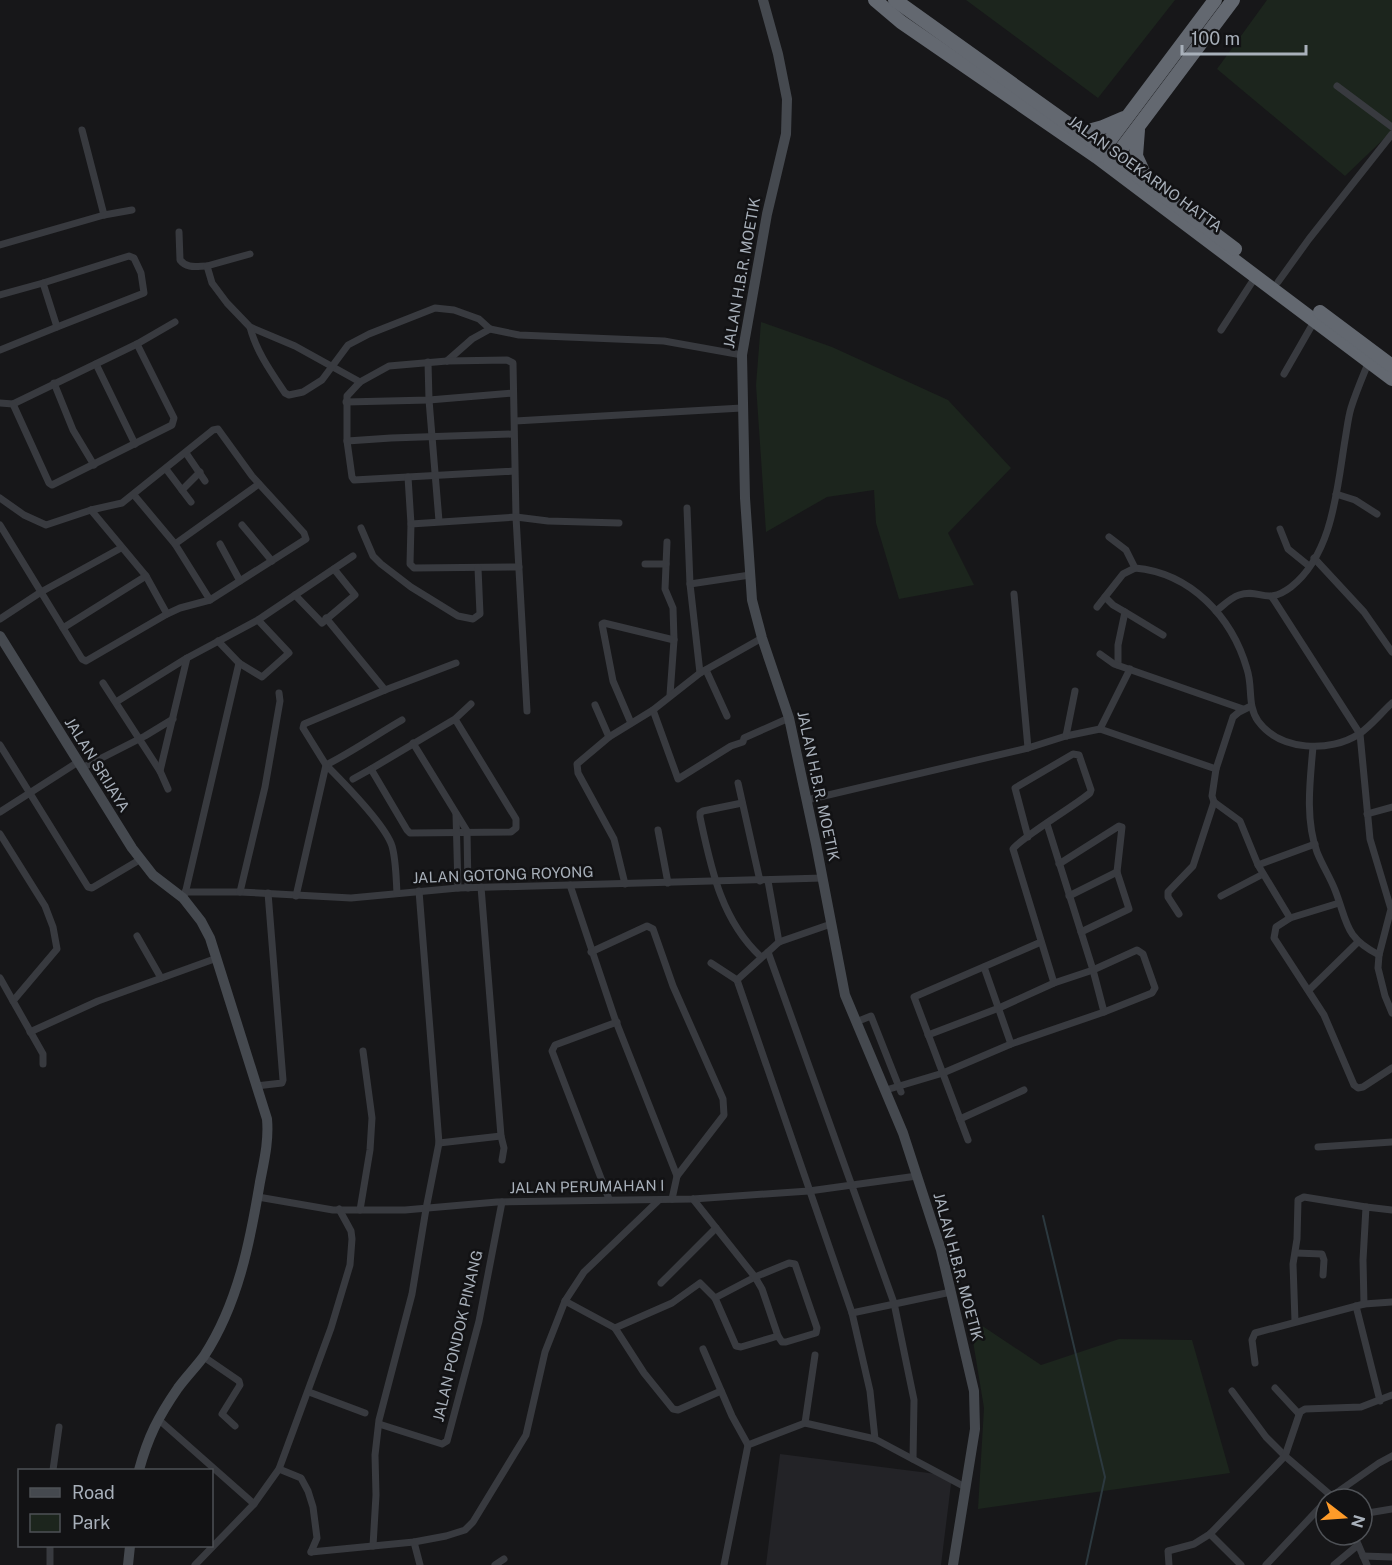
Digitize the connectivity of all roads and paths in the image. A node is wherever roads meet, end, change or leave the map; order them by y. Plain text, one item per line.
1 (763, 0) edge
2 (875, 0) edge
3 (895, 0) edge
4 (1215, 0) edge
5 (1233, 0) edge
6 (1337, 86) dead end
7 (1128, 116) junction
8 (1392, 127) edge
9 (1138, 128) junction
10 (82, 130) dead end
11 (1081, 133) junction
12 (1392, 134) edge
13 (1100, 153) junction
14 (1112, 162) junction
15 (1149, 184) junction
16 (132, 210) dead end
17 (104, 215) junction
18 (179, 232) dead end
19 (0, 245) edge
20 (250, 254) dead end
21 (207, 266) junction
22 (1256, 276) junction
23 (1278, 282) junction
24 (43, 283) junction
25 (0, 295) edge
26 (1315, 320) junction
27 (175, 322) dead end
28 (57, 327) junction
29 (250, 327) junction
30 (490, 329) junction
31 (1221, 330) dead end
32 (137, 344) junction
33 (0, 350) edge
34 (742, 355) junction
35 (447, 361) junction
36 (1369, 361) junction
37 (428, 362) junction
38 (96, 364) junction
39 (1392, 366) edge
40 (330, 367) junction
41 (1284, 374) dead end
42 (1392, 379) edge
43 (360, 382) junction
44 (54, 383) junction
45 (513, 393) junction
46 (429, 400) junction
47 (346, 402) junction
48 (0, 403) edge
49 (13, 404) junction
50 (742, 408) junction
51 (515, 421) junction
52 (513, 434) junction
53 (432, 437) junction
54 (347, 441) junction
55 (135, 444) junction
56 (186, 453) junction
57 (94, 465) junction
58 (166, 470) junction
59 (515, 471) junction
60 (200, 472) junction
61 (435, 476) junction
62 (408, 477) junction
63 (205, 481) dead end
64 (259, 484) junction
65 (182, 490) junction
66 (1336, 494) junction
67 (134, 495) junction
68 (0, 498) edge
69 (191, 502) dead end
70 (687, 508) dead end
71 (91, 510) junction
72 (1377, 514) dead end
73 (516, 517) junction
74 (439, 522) junction
75 (619, 523) dead end
76 (411, 524) junction
77 (0, 525) edge
78 (242, 525) dead end
79 (361, 528) dead end
80 (1280, 529) dead end
81 (1109, 537) dead end
82 (667, 542) dead end
83 (175, 544) junction
84 (220, 544) dead end
85 (121, 548) junction
86 (353, 556) dead end
87 (1314, 558) junction
88 (272, 561) junction
89 (645, 564) dead end
90 (666, 564) junction
91 (1309, 566) junction
92 (519, 567) junction
93 (478, 568) junction
94 (1136, 568) junction
95 (334, 569) junction
96 (750, 575) junction
97 (146, 576) junction
98 (240, 581) junction
99 (690, 584) junction
100 (41, 592) junction
101 (1014, 594) dead end
102 (295, 595) junction
103 (1105, 597) junction
104 (1272, 597) junction
105 (210, 600) junction
106 (1097, 607) dead end
107 (1216, 611) junction
108 (1125, 612) junction
109 (167, 614) junction
110 (326, 618) junction
111 (0, 619) edge
112 (258, 620) junction
113 (63, 628) junction
114 (1163, 635) dead end
115 (0, 636) edge
116 (762, 638) junction
117 (674, 640) junction
118 (218, 641) junction
119 (1392, 652) edge
120 (1100, 654) dead end
121 (187, 658) junction
122 (239, 663) junction
123 (456, 663) dead end
124 (1118, 665) junction
125 (1130, 669) junction
126 (703, 672) junction
127 (103, 683) dead end
128 (385, 690) junction
129 (1075, 691) dead end
130 (279, 693) dead end
131 (670, 695) junction
132 (116, 702) junction
133 (1392, 703) edge
134 (471, 704) dead end
135 (595, 705) dead end
136 (1247, 708) junction
137 (652, 710) junction
138 (527, 711) dead end
139 (727, 716) dead end
140 (789, 718) junction
141 (173, 719) junction
142 (455, 719) junction
143 (402, 720) dead end
144 (631, 723) junction
145 (1100, 729) junction
146 (1359, 734) junction
147 (1066, 736) junction
148 (609, 737) junction
149 (138, 739) junction
150 (413, 743) junction
151 (0, 745) edge
152 (1313, 747) junction
153 (1028, 748) junction
154 (80, 765) junction
155 (326, 765) junction
156 (371, 769) junction
157 (1216, 770) junction
158 (160, 771) junction
159 (353, 779) dead end
160 (738, 783) dead end
161 (168, 789) dead end
162 (30, 794) junction
163 (807, 800) junction
164 (1214, 802) junction
165 (742, 803) junction
166 (1392, 807) edge
167 (0, 812) edge
168 (456, 812) junction
169 (1367, 814) junction
170 (1047, 824) junction
171 (658, 830) dead end
172 (466, 831) junction
173 (456, 833) junction
174 (0, 834) edge
175 (1028, 837) junction
176 (2, 842) edge
177 (1315, 844) junction
178 (141, 860) junction
179 (1059, 864) junction
180 (1258, 865) junction
181 (1117, 872) junction
182 (1263, 874) junction
183 (823, 878) junction
184 (764, 881) junction
185 (714, 882) junction
186 (668, 883) junction
187 (624, 884) junction
188 (570, 885) junction
189 (481, 887) junction
190 (458, 888) junction
191 (468, 888) junction
192 (419, 891) junction
193 (240, 892) junction
194 (268, 893) junction
195 (397, 893) junction
196 (184, 895) junction
197 (296, 896) junction
198 (1070, 896) junction
199 (1221, 896) dead end
200 (1339, 903) junction
201 (1392, 909) edge
202 (1179, 914) dead end
203 (1290, 918) junction
204 (831, 924) junction
205 (1081, 933) junction
206 (137, 936) dead end
207 (779, 942) junction
208 (1041, 942) junction
209 (1358, 942) junction
210 (591, 952) junction
211 (768, 952) junction
212 (1379, 955) junction
213 (760, 957) junction
214 (217, 958) junction
215 (711, 963) dead end
216 (984, 967) junction
217 (1093, 970) junction
218 (0, 978) edge
219 (161, 978) junction
220 (738, 980) junction
221 (1054, 983) junction
222 (1309, 990) junction
223 (1388, 995) edge
224 (13, 1001) junction
225 (999, 1008) junction
226 (1104, 1012) junction
227 (1392, 1013) edge
228 (617, 1022) junction
229 (856, 1022) junction
230 (30, 1032) junction
231 (928, 1035) junction
232 (1011, 1044) junction
233 (363, 1052) dead end
234 (43, 1064) dead end
235 (1392, 1068) edge
236 (943, 1073) junction
237 (256, 1086) junction
238 (899, 1089) junction
239 (1024, 1090) dead end
240 (888, 1093) junction
241 (960, 1119) junction
242 (501, 1136) junction
243 (968, 1140) dead end
244 (1392, 1142) edge
245 (439, 1143) junction
246 (1318, 1147) dead end
247 (501, 1160) dead end
248 (677, 1176) junction
249 (917, 1176) junction
250 (850, 1184) junction
251 (809, 1191) junction
252 (258, 1197) junction
253 (609, 1199) junction
254 (672, 1199) junction
255 (693, 1199) junction
256 (659, 1200) junction
257 (502, 1202) junction
258 (1366, 1207) junction
259 (339, 1209) junction
260 (426, 1209) junction
261 (360, 1210) junction
262 (1392, 1210) edge
263 (716, 1228) junction
264 (1296, 1253) junction
265 (1323, 1275) dead end
266 (755, 1277) junction
267 (662, 1283) dead end
268 (951, 1292) junction
269 (715, 1298) junction
270 (565, 1301) junction
271 (1392, 1302) edge
272 (894, 1303) junction
273 (1364, 1304) junction
274 (1356, 1306) junction
275 (852, 1313) junction
276 (1295, 1321) junction
277 (615, 1328) junction
278 (778, 1336) junction
279 (703, 1350) dead end
280 (815, 1355) dead end
281 (204, 1357) junction
282 (1255, 1363) dead end
283 (1275, 1388) dead end
284 (721, 1391) junction
285 (1232, 1391) dead end
286 (309, 1392) junction
287 (1392, 1395) edge
288 (1380, 1401) junction
289 (365, 1413) dead end
290 (1299, 1414) junction
291 (158, 1419) junction
292 (805, 1423) junction
293 (379, 1424) junction
294 (235, 1426) dead end
295 (59, 1427) dead end
296 (875, 1439) junction
297 (748, 1446) junction
298 (1285, 1456) junction
299 (1392, 1456) edge
300 (913, 1460) junction
301 (53, 1469) edge
302 (139, 1469) edge
303 (279, 1469) junction
304 (1318, 1487) edge
305 (1345, 1487) edge
306 (965, 1488) junction
307 (254, 1504) junction
308 (1392, 1509) edge
309 (1374, 1512) edge
310 (1314, 1515) edge
311 (1210, 1534) junction
312 (414, 1542) junction
313 (213, 1546) edge
314 (374, 1546) junction
315 (50, 1547) edge
316 (130, 1547) edge
317 (212, 1547) edge
318 (1356, 1547) edge
319 (1359, 1547) edge
320 (1363, 1556) junction
321 (1392, 1557) edge
322 (504, 1559) dead end
323 (50, 1565) edge
324 (128, 1565) edge
325 (195, 1565) edge
326 (420, 1565) edge
327 (495, 1565) edge
328 (724, 1565) edge
329 (953, 1565) edge
330 (1169, 1565) edge
331 (1241, 1565) edge
332 (1266, 1565) edge
333 (1334, 1565) edge
334 (1367, 1565) edge

1 - 34 street, JALAN H.B.R. MOETIK
2 - 13 highway, JALAN SOEKARNO HATTA
3 - 11 highway, JALAN SOEKARNO HATTA
4 - 7 highway
5 - 9 highway
6 - 8 street
7 - 11 highway
7 - 13 highway
9 - 14 highway
9 - 15 highway
10 - 17 street
11 - 13 highway, JALAN SOEKARNO HATTA
12 - 23 street
13 - 14 highway, JALAN SOEKARNO HATTA
14 - 15 highway, JALAN SOEKARNO HATTA
14 - 22 highway, JALAN SOEKARNO HATTA
15 - 23 highway, JALAN SOEKARNO HATTA
16 - 17 street
17 - 19 street
18 - 21 street
20 - 21 street
21 - 29 street
22 - 26 highway, JALAN SOEKARNO HATTA
22 - 31 street
23 - 39 highway, JALAN SOEKARNO HATTA
24 - 25 street
24 - 28 street
24 - 28 street
26 - 36 highway, JALAN SOEKARNO HATTA
26 - 41 street
27 - 32 street
28 - 33 street
29 - 40 street
29 - 40 street
30 - 34 street
30 - 35 street
30 - 40 street
32 - 38 street
32 - 55 street
34 - 50 street, JALAN H.B.R. MOETIK
35 - 37 street
35 - 45 street
36 - 42 highway, JALAN SOEKARNO HATTA
36 - 66 street
37 - 43 street
37 - 46 street
38 - 44 street
38 - 55 street
40 - 43 street
43 - 47 street
44 - 49 street
44 - 57 street
45 - 46 street
45 - 51 street
46 - 47 street
46 - 53 street
47 - 54 street
48 - 49 street
49 - 57 street
50 - 51 street
50 - 96 street, JALAN H.B.R. MOETIK
51 - 52 street
52 - 53 street
52 - 59 street
53 - 54 street
53 - 61 street
54 - 62 street
55 - 57 street
56 - 58 street
56 - 60 street
56 - 64 street
58 - 65 street
58 - 67 street
59 - 61 street
59 - 73 street
60 - 63 street
60 - 65 street
61 - 62 street
61 - 74 street
62 - 76 street
64 - 83 street
64 - 88 street
65 - 69 street
66 - 72 street
66 - 87 street
67 - 71 street
67 - 83 street
68 - 71 street
70 - 99 street
71 - 85 street
73 - 74 street
73 - 75 street
73 - 92 street
74 - 76 street
76 - 93 street
77 - 100 street
78 - 88 street
79 - 93 street
80 - 91 street
81 - 94 street
82 - 90 street
83 - 105 street
84 - 98 street
85 - 97 street
85 - 100 street
86 - 95 street
87 - 91 street
87 - 119 street
88 - 98 street
89 - 90 street
90 - 117 street
91 - 104 street
92 - 93 street
92 - 138 street
94 - 103 street
94 - 107 street
95 - 102 street
95 - 110 street
96 - 99 street
96 - 116 street, JALAN H.B.R. MOETIK
97 - 109 street
97 - 113 street
98 - 105 street
99 - 126 street
100 - 111 street
100 - 113 street
101 - 153 street
102 - 110 street
102 - 112 street
103 - 106 street
103 - 108 street
104 - 107 street
104 - 146 street
105 - 109 street
107 - 136 street
108 - 114 street
108 - 124 street
109 - 113 street
110 - 128 street
112 - 118 street
112 - 122 street
115 - 154 street, JALAN SRIJAYA
116 - 126 street
116 - 140 street, JALAN H.B.R. MOETIK
117 - 131 street
117 - 144 street
118 - 121 street
118 - 122 street
120 - 124 street
121 - 132 street
121 - 141 street
122 - 196 street
123 - 128 street
124 - 125 street
125 - 136 street
125 - 145 street
126 - 131 street
126 - 139 street
127 - 132 street
128 - 155 street
129 - 147 street
130 - 193 street
131 - 137 street
132 - 149 street
133 - 146 street
134 - 142 street
135 - 148 street
136 - 152 street
136 - 157 street
137 - 140 street
137 - 144 street
140 - 163 street, JALAN H.B.R. MOETIK
141 - 149 street
141 - 158 street
142 - 150 street
142 - 172 street
143 - 155 street
144 - 148 street
145 - 147 street
145 - 157 street
146 - 152 street
146 - 169 street
147 - 153 street
148 - 187 street
149 - 154 street
149 - 158 street
150 - 156 street
150 - 168 street
151 - 162 street
152 - 177 street
153 - 163 street
154 - 162 street
154 - 178 street, JALAN SRIJAYA
155 - 195 street
155 - 197 street
156 - 159 street
156 - 173 street
157 - 164 street
158 - 161 street
160 - 165 street
162 - 167 street
162 - 178 street
163 - 183 street, JALAN H.B.R. MOETIK
164 - 180 street
164 - 202 street
165 - 184 street
165 - 185 street
166 - 169 street
168 - 172 street
168 - 173 street
169 - 201 street
170 - 175 street
170 - 175 street
170 - 179 street
171 - 186 street
172 - 173 street
172 - 191 street
173 - 190 street
174 - 176 street
175 - 208 street
176 - 224 street
177 - 180 street
177 - 200 street
178 - 196 street, JALAN SRIJAYA
179 - 181 street
179 - 198 street
180 - 182 street
181 - 198 street
181 - 205 street
182 - 199 street
182 - 203 street
183 - 184 street, JALAN GOTONG ROYONG
183 - 204 street, JALAN H.B.R. MOETIK
184 - 185 street, JALAN GOTONG ROYONG
184 - 207 street
185 - 186 street, JALAN GOTONG ROYONG
185 - 213 street
186 - 187 street, JALAN GOTONG ROYONG
187 - 188 street, JALAN GOTONG ROYONG
188 - 189 street, JALAN GOTONG ROYONG
188 - 210 street
189 - 191 street, JALAN GOTONG ROYONG
189 - 242 street
190 - 191 street, JALAN GOTONG ROYONG
190 - 192 street, JALAN GOTONG ROYONG
192 - 195 street, JALAN GOTONG ROYONG
192 - 245 street
193 - 194 street, JALAN GOTONG ROYONG
193 - 196 street, JALAN GOTONG ROYONG
194 - 197 street, JALAN GOTONG ROYONG
194 - 237 street
195 - 197 street, JALAN GOTONG ROYONG
196 - 214 street, JALAN SRIJAYA
198 - 205 street
200 - 203 street
200 - 209 street
201 - 212 street
203 - 222 street
204 - 207 street
204 - 229 street, JALAN H.B.R. MOETIK
205 - 217 street
206 - 219 street
207 - 211 street
208 - 216 street
208 - 221 street
209 - 212 street
209 - 222 street
210 - 228 street
210 - 248 street
211 - 213 street
211 - 250 street
212 - 223 street
213 - 220 street
214 - 219 street
214 - 237 street, JALAN SRIJAYA
215 - 220 street
216 - 225 street
216 - 231 street
217 - 221 street
217 - 226 street
217 - 226 street
218 - 224 street
219 - 230 street
220 - 251 street
221 - 225 street
222 - 235 street
223 - 227 street
224 - 230 street
225 - 231 street
225 - 232 street
226 - 232 street
228 - 248 street
228 - 253 street
229 - 238 street
229 - 240 street, JALAN H.B.R. MOETIK
230 - 234 street
231 - 236 street
232 - 236 street
233 - 261 street
236 - 238 street
236 - 241 street
237 - 252 street, JALAN SRIJAYA
238 - 240 street
239 - 241 street
240 - 249 street, JALAN H.B.R. MOETIK
241 - 243 street
242 - 245 street
242 - 247 street
244 - 246 street
245 - 260 street
248 - 254 street
249 - 250 street, JALAN PERUMAHAN I
249 - 268 street, JALAN H.B.R. MOETIK
250 - 251 street, JALAN PERUMAHAN I
250 - 272 street
251 - 255 street, JALAN PERUMAHAN I
251 - 275 street
252 - 259 street, JALAN PERUMAHAN I
252 - 281 street, JALAN SRIJAYA
253 - 256 street, JALAN PERUMAHAN I
253 - 257 street, JALAN PERUMAHAN I
254 - 255 street, JALAN PERUMAHAN I
254 - 256 street, JALAN PERUMAHAN I
255 - 263 street
256 - 270 street
257 - 260 street, JALAN PERUMAHAN I
257 - 293 street, JALAN PONDOK PINANG
258 - 262 street
258 - 264 street
258 - 273 street
259 - 261 street, JALAN PERUMAHAN I
259 - 286 street
260 - 261 street, JALAN PERUMAHAN I
260 - 293 street
263 - 266 street
263 - 267 street
264 - 265 street
264 - 276 street
266 - 269 street
266 - 278 street
266 - 278 street
268 - 272 street
268 - 306 street, JALAN H.B.R. MOETIK
269 - 277 street
269 - 278 street
270 - 277 street
270 - 312 street
271 - 273 street
272 - 275 street
272 - 300 street
273 - 274 street
274 - 276 street
274 - 288 street
275 - 296 street
276 - 282 street
277 - 284 street
279 - 284 street
280 - 292 street
281 - 291 street, JALAN SRIJAYA
281 - 294 street
283 - 290 street
284 - 297 street
285 - 298 street
286 - 289 street
286 - 303 street
287 - 288 street
288 - 290 street
290 - 298 street
291 - 302 street, JALAN SRIJAYA
291 - 307 street
292 - 296 street
292 - 297 street
293 - 314 street
295 - 301 street
296 - 300 street
297 - 328 street
298 - 304 street
298 - 311 street
299 - 305 street
300 - 306 street
303 - 307 street
303 - 314 street
306 - 329 street, JALAN H.B.R. MOETIK
307 - 313 street
308 - 309 street
310 - 332 street
311 - 330 street
311 - 331 street
312 - 314 street
312 - 326 street
315 - 323 street
316 - 324 street
317 - 325 street
318 - 333 street
319 - 320 street
320 - 321 street
320 - 334 street
322 - 327 street

